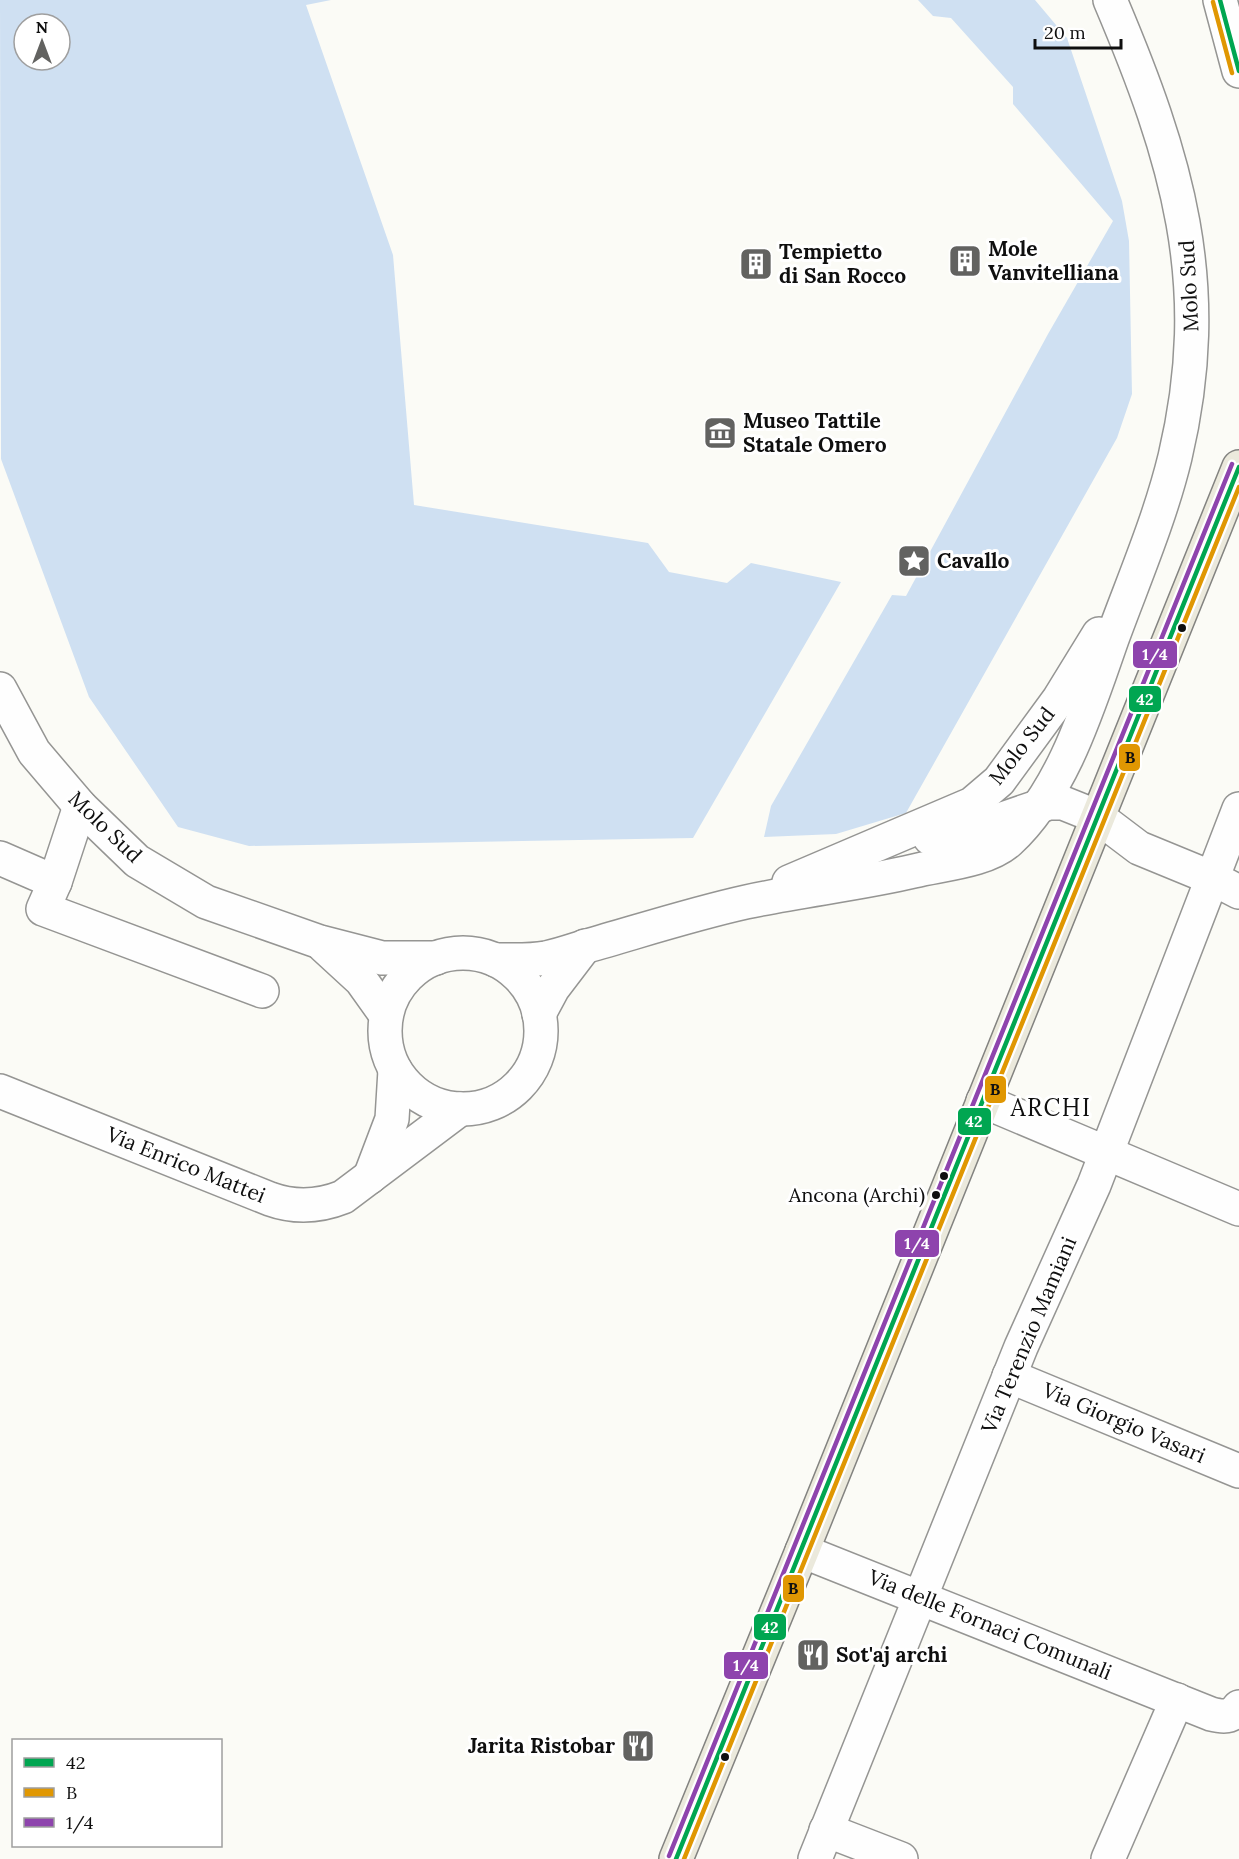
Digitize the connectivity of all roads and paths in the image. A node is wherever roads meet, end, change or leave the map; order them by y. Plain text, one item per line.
1 (1110, 0) edge
2 (1220, 0) edge
3 (1239, 71) edge
4 (1237, 474) edge
5 (1134, 577) junction
6 (0, 689) edge
7 (80, 806) junction
8 (1038, 806) junction
9 (1239, 809) edge
10 (1098, 817) junction
11 (855, 853) junction
12 (0, 858) edge
13 (55, 882) junction
14 (1225, 885) edge
15 (746, 902) junction
16 (320, 942) junction
17 (585, 946) junction
18 (436, 958) junction
19 (496, 960) junction
20 (262, 992) dead end
21 (539, 1014) junction
22 (386, 1015) junction
23 (395, 1070) junction
24 (0, 1092) edge
25 (983, 1101) junction
26 (460, 1109) junction
27 (1107, 1154) junction
28 (370, 1177) junction
29 (1239, 1209) edge
30 (1009, 1376) junction
31 (1239, 1471) edge
32 (802, 1551) junction
33 (920, 1597) junction
34 (1177, 1700) junction
35 (1239, 1707) edge
36 (820, 1845) edge
37 (676, 1859) edge
38 (901, 1859) edge
39 (1108, 1859) edge

1 - 5 street, Molo Sud
2 - 3 street
4 - 10 main road
5 - 8 street, Molo Sud
5 - 11 street, Molo Sud
6 - 7 street, Molo Sud
7 - 13 street
7 - 16 street, Molo Sud
8 - 10 street, Molo Sud
8 - 11 street, Molo Sud
8 - 15 street, Molo Sud
9 - 14 street, Via Terenzio Mamiani
10 - 14 street
10 - 25 main road
11 - 15 street, Molo Sud
12 - 13 street
13 - 20 street
14 - 27 street, Via Terenzio Mamiani
15 - 17 street, Molo Sud
16 - 18 street, Molo Sud
16 - 22 street, Molo Sud
17 - 19 street, Molo Sud
17 - 21 street, Molo Sud
18 - 19 street, Molo Sud
18 - 22 street, Molo Sud
19 - 21 street, Molo Sud
21 - 26 street, Molo Sud
22 - 23 street, Molo Sud
23 - 26 street, Molo Sud
23 - 28 street
24 - 28 street, Via Enrico Mattei
25 - 27 street
25 - 32 main road
26 - 28 street, Via Enrico Mattei
27 - 29 street
27 - 30 street, Via Terenzio Mamiani
30 - 31 street, Via Giorgio Vasari
30 - 33 street, Via Terenzio Mamiani
32 - 33 street, Via delle Fornaci Comunali
32 - 37 main road
33 - 34 street, Via delle Fornaci Comunali
33 - 36 street, Via Terenzio Mamiani
34 - 35 street, Via delle Fornaci Comunali
34 - 39 street
36 - 38 street

